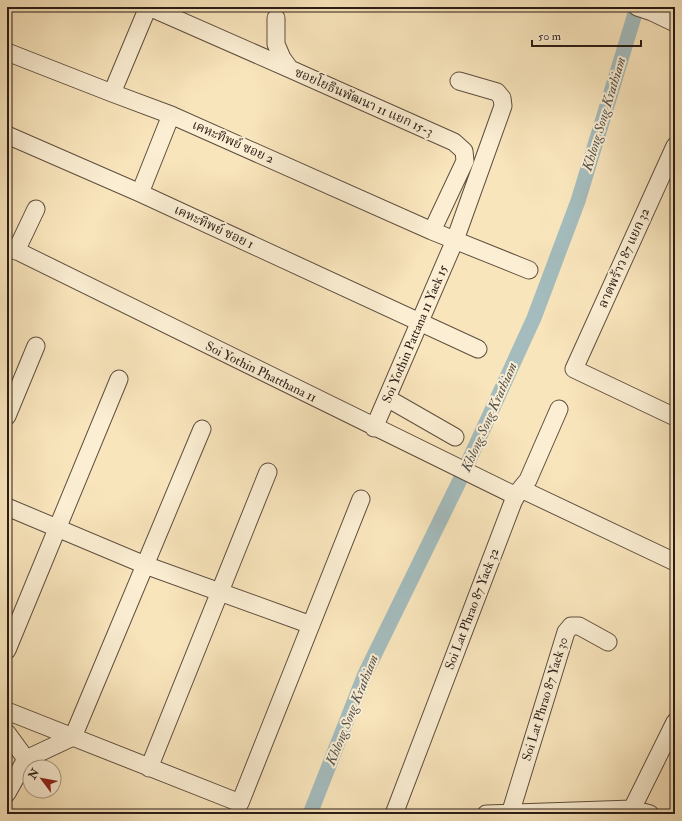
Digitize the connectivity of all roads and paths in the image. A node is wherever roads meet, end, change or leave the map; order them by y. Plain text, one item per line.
1 (149, 7) edge
2 (639, 7) edge
3 (276, 18) dead end
4 (675, 23) edge
5 (7, 52) edge
6 (290, 69) junction
7 (459, 81) dead end
8 (112, 94) junction
9 (172, 115) junction
10 (7, 135) edge
11 (675, 146) edge
12 (140, 193) junction
13 (36, 209) dead end
14 (432, 231) junction
15 (455, 240) junction
16 (11, 248) edge
17 (529, 270) dead end
18 (420, 323) junction
19 (36, 346) dead end
20 (478, 349) dead end
21 (119, 379) dead end
22 (387, 398) junction
23 (559, 409) dead end
24 (7, 416) edge
25 (675, 417) edge
26 (374, 428) junction
27 (202, 429) dead end
28 (455, 437) dead end
29 (268, 472) dead end
30 (518, 493) junction
31 (361, 499) dead end
32 (7, 507) edge
33 (57, 527) junction
34 (675, 562) edge
35 (145, 565) junction
36 (219, 593) junction
37 (311, 625) junction
38 (608, 642) dead end
39 (7, 650) edge
40 (7, 711) edge
41 (675, 722) edge
42 (7, 733) edge
43 (73, 737) junction
44 (26, 759) joint
45 (22, 766) edge
46 (149, 768) junction
47 (7, 793) edge
48 (632, 809) junction
49 (558, 813) edge
50 (394, 814) edge
51 (486, 814) edge
52 (510, 814) edge
53 (650, 814) edge

1 - 6 street
1 - 8 street
2 - 4 street
3 - 6 street, ซอยโยธินพัฒนา 11 แยก 15-3
5 - 8 street, เคหะทิพย์ ซอย 2
6 - 14 street
7 - 15 street, Soi Yothin Pattana 11 Yaek 15
8 - 9 street, เคหะทิพย์ ซอย 2
9 - 12 street
9 - 14 street, เคหะทิพย์ ซอย 2
10 - 12 street, เคหะทิพย์ ซอย 1
11 - 25 street, ลาดพร้าว 87 แยก 32
12 - 18 street, เคหะทิพย์ ซอย 1
13 - 16 street
14 - 15 street, เคหะทิพย์ ซอย 2
15 - 17 street, เคหะทิพย์ ซอย 2
15 - 18 street, Soi Yothin Pattana 11 Yaek 15
16 - 26 street, Soi Yothin Phatthana 11
18 - 20 street, เคหะทิพย์ ซอย 1
18 - 22 street, Soi Yothin Pattana 11 Yaek 15
19 - 24 street
21 - 33 street
22 - 26 street, Soi Yothin Pattana 11 Yaek 15
22 - 28 street
23 - 30 street, Soi Lat Phrao 87 Yaek 32
26 - 30 street, Soi Yothin Phatthana 11
27 - 35 street
29 - 36 street
30 - 34 street, Soi Yothin Phatthana 11
30 - 50 street, Soi Lat Phrao 87 Yaek 32
31 - 37 street
32 - 33 street
33 - 35 street
33 - 39 street
35 - 36 street
35 - 43 street
36 - 37 street
36 - 46 street
37 - 46 street
38 - 52 street, Soi Lat Phrao 87 Yaek 30
40 - 43 street
41 - 48 street
42 - 44 street
43 - 44 street
43 - 46 street
45 - 47 street
48 - 49 street
48 - 53 street
49 - 52 street
51 - 52 street

